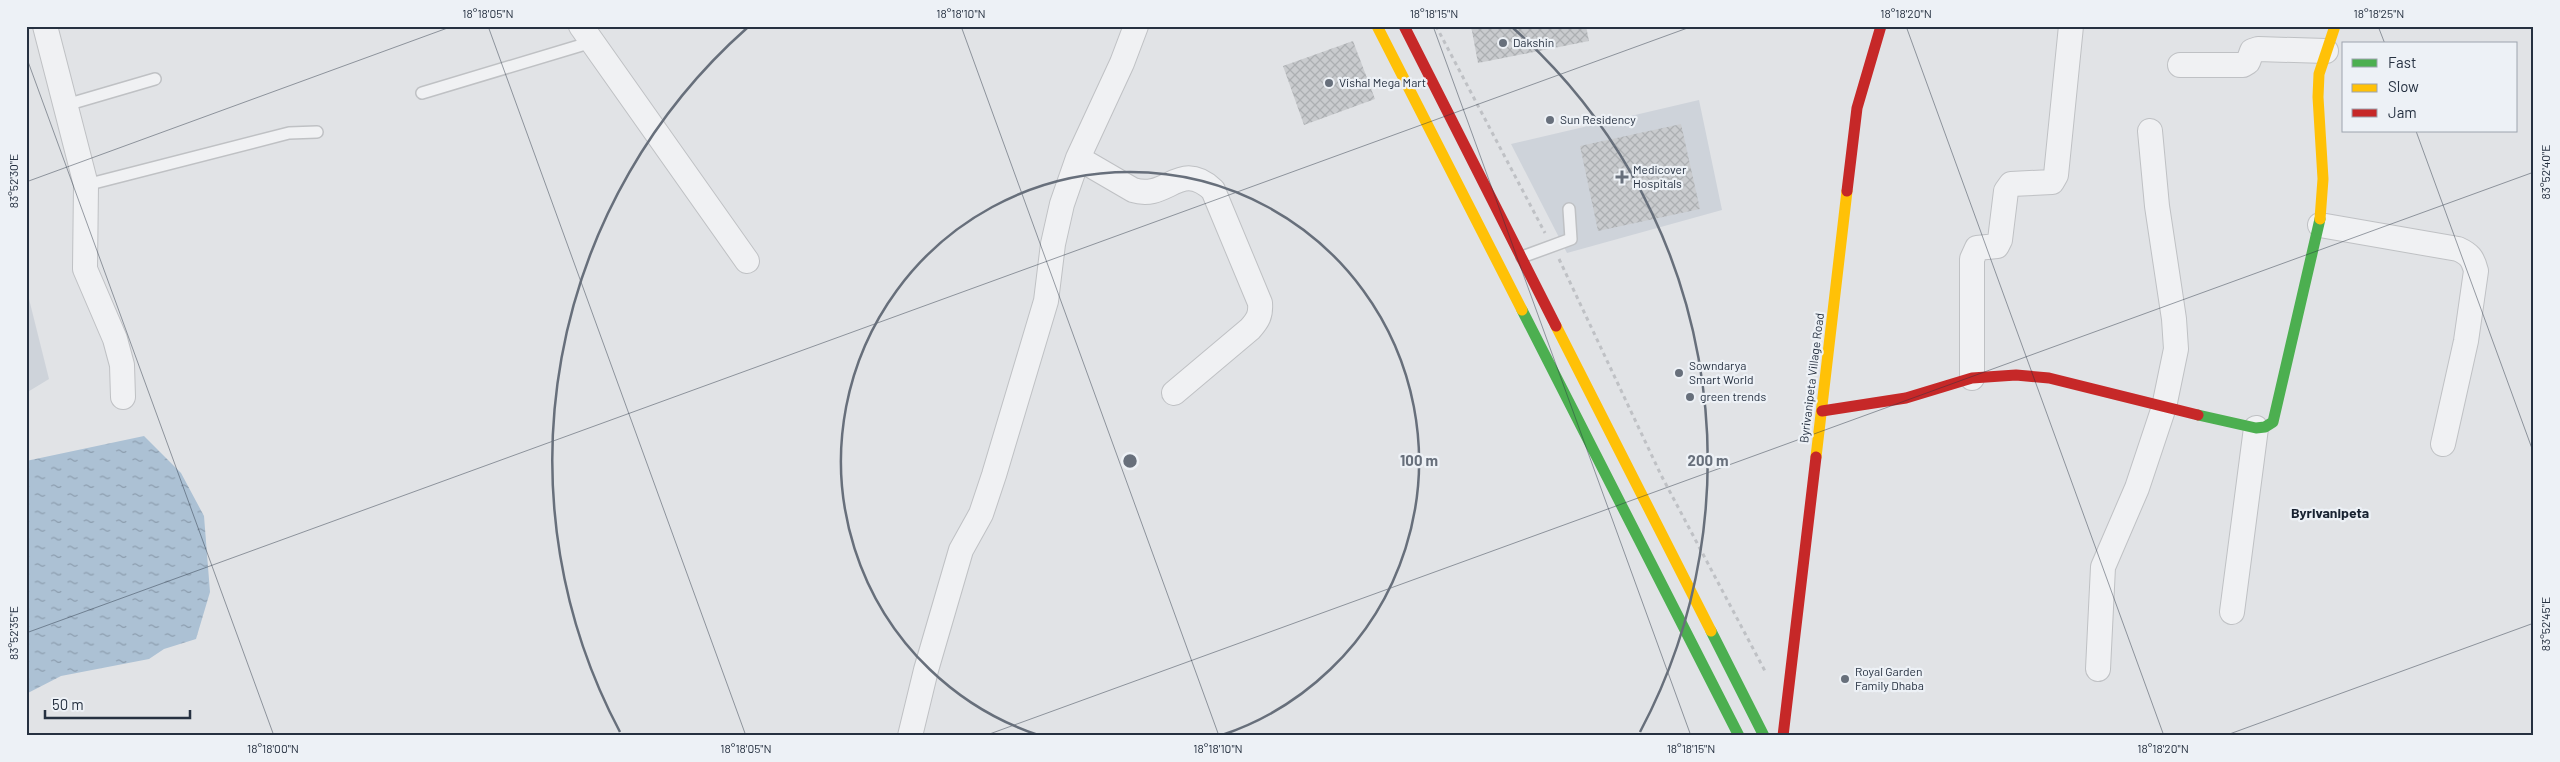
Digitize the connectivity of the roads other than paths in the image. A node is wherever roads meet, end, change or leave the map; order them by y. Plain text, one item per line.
1 (45, 26) edge
2 (1136, 26) edge
3 (1377, 26) edge
4 (1404, 26) edge
5 (1881, 26) edge
6 (2070, 26) edge
7 (2335, 26) edge
8 (587, 34) edge
9 (2326, 51) junction
10 (2180, 65) dead end
11 (155, 79) dead end
12 (422, 93) dead end
13 (66, 105) junction
14 (2150, 131) dead end
15 (317, 132) dead end
16 (1078, 158) junction
17 (86, 185) junction
18 (1569, 209) dead end
19 (2320, 225) junction
20 (1522, 257) junction
21 (747, 261) dead end
22 (1972, 378) junction
23 (1174, 393) dead end
24 (123, 397) dead end
25 (2164, 407) junction
26 (1822, 412) junction
27 (2256, 428) junction
28 (2443, 444) dead end
29 (2232, 612) dead end
30 (2098, 669) dead end
31 (910, 736) edge
32 (1739, 736) edge
33 (1764, 736) edge
34 (1783, 736) edge

1 - 13 street
2 - 16 street
3 - 32 street
4 - 20 street
5 - 26 street, Byrivanipeta Village Road
6 - 22 street
7 - 9 street
8 - 12 lane
8 - 21 street
9 - 10 street
9 - 19 street
11 - 13 lane
13 - 17 street
14 - 25 street
15 - 17 lane
16 - 23 street
16 - 31 street
17 - 24 street
18 - 20 lane
19 - 27 street
19 - 28 street
20 - 33 street
22 - 25 street
22 - 26 street
25 - 27 street
25 - 30 street
26 - 34 street, Byrivanipeta Village Road
27 - 29 street

